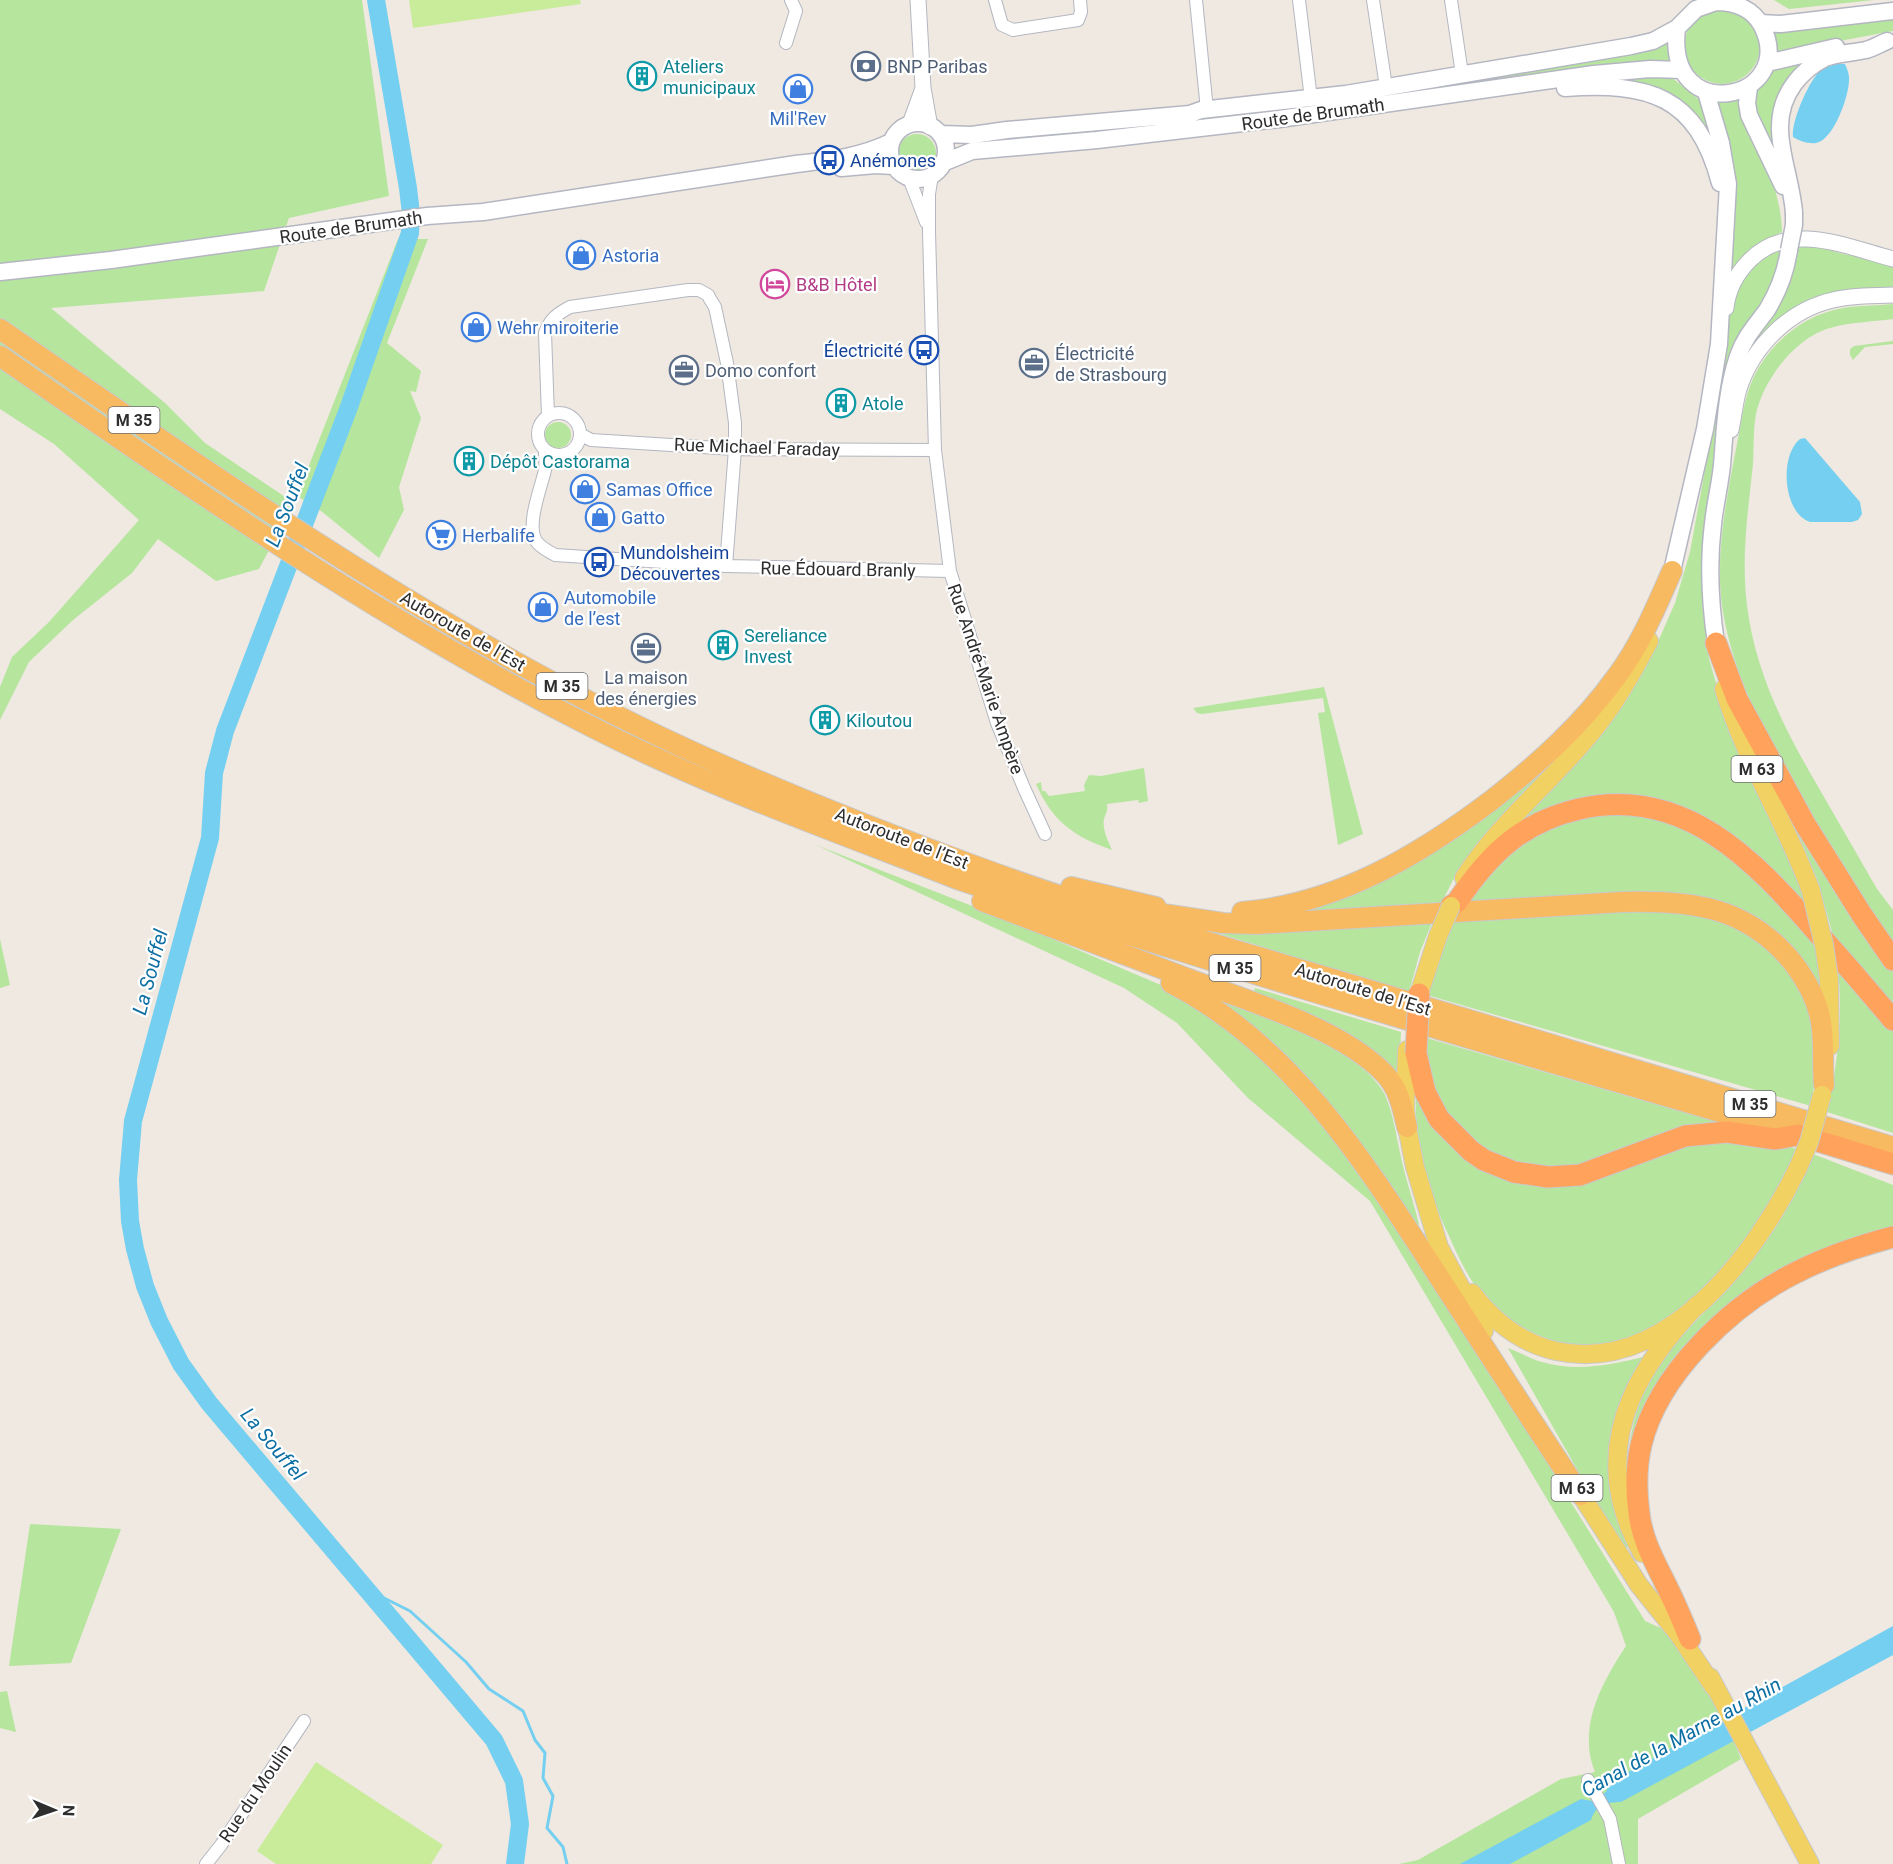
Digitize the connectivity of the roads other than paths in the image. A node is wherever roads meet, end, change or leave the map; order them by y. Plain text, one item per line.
1 (791, 0) edge
2 (918, 0) edge
3 (994, 0) edge
4 (1080, 0) edge
5 (1196, 0) edge
6 (1299, 0) edge
7 (1373, 0) edge
8 (1451, 0) edge
9 (1708, 2) edge
10 (1732, 2) edge
11 (1893, 11) edge
12 (1760, 23) junction
13 (1677, 28) junction
14 (1890, 40) edge
15 (786, 43) dead end
16 (1767, 63) junction
17 (1682, 70) junction
18 (1462, 74) junction
19 (1386, 87) junction
20 (1749, 87) junction
21 (923, 88) junction
22 (1706, 92) junction
23 (1311, 99) junction
24 (1419, 100) junction
25 (1204, 110) junction
26 (910, 124) junction
27 (936, 130) junction
28 (891, 142) junction
29 (945, 162) junction
30 (893, 166) junction
31 (932, 175) junction
32 (702, 178) junction
33 (909, 178) junction
34 (1792, 213) junction
35 (929, 231) junction
36 (1893, 260) edge
37 (0, 272) edge
38 (1722, 285) junction
39 (1893, 295) edge
40 (0, 329) edge
41 (1719, 344) junction
42 (0, 356) edge
43 (548, 398) junction
44 (562, 413) junction
45 (548, 416) junction
46 (583, 439) junction
47 (735, 449) junction
48 (935, 450) junction
49 (545, 451) junction
50 (559, 456) junction
51 (1722, 466) junction
52 (545, 468) junction
53 (726, 566) junction
54 (950, 571) junction
55 (1672, 571) junction
56 (1716, 643) junction
57 (682, 771) junction
58 (1046, 834) dead end
59 (902, 838) junction
60 (1466, 881) junction
61 (1059, 884) junction
62 (1451, 906) joint
63 (1075, 936) junction
64 (1893, 960) edge
65 (1419, 994) joint
66 (1893, 1020) edge
67 (1411, 1052) junction
68 (1823, 1090) junction
69 (1407, 1127) junction
70 (1798, 1135) junction
71 (1893, 1147) edge
72 (1893, 1164) edge
73 (1427, 1205) junction
74 (1893, 1237) edge
75 (1697, 1305) junction
76 (1581, 1495) junction
77 (1690, 1639) junction
78 (1718, 1694) junction
79 (304, 1721) dead end
80 (1590, 1784) dead end
81 (206, 1864) edge
82 (1619, 1864) edge
83 (1810, 1864) edge

1 - 15 street
2 - 21 street
3 - 4 street
5 - 25 street
6 - 23 street
7 - 19 street
8 - 18 street
9 - 10 main road
9 - 13 main road
10 - 12 main road
11 - 12 main road
12 - 16 main road
13 - 17 main road
13 - 18 main road, Route de Brumath
14 - 16 main road
14 - 34 main road
16 - 20 main road
17 - 22 main road
17 - 24 main road, Route de Brumath
18 - 19 main road, Route de Brumath
19 - 23 main road, Route de Brumath
20 - 22 main road
20 - 34 main road
21 - 26 street
21 - 27 street
22 - 38 main road
23 - 25 main road, Route de Brumath
24 - 29 main road, Route de Brumath
24 - 38 main road
25 - 27 main road, Route de Brumath
26 - 27 main road
26 - 28 main road
27 - 29 main road
28 - 30 main road
28 - 32 main road, Route de Brumath
29 - 31 main road
30 - 32 main road, Route de Brumath
30 - 33 main road
31 - 33 main road
31 - 35 street, Rue André-Marie Ampère
32 - 37 main road, Route de Brumath
33 - 35 street, Rue André-Marie Ampère
34 - 51 main road, M 63, bridge
35 - 48 street, Rue André-Marie Ampère
36 - 41 street
38 - 41 main road
39 - 51 street
40 - 59 highway, Autoroute de l’Est / M 35
41 - 55 main road
42 - 57 highway, Autoroute de l’Est / M 35
43 - 44 street
43 - 45 street
43 - 47 street
44 - 45 street
44 - 46 street
45 - 49 street
46 - 47 street, Rue Michael Faraday
46 - 50 street
47 - 48 street, Rue Michael Faraday
47 - 53 street
48 - 54 street, Rue André-Marie Ampère
49 - 50 street
49 - 52 street, Rue Édouard Branly
50 - 52 street
51 - 56 main road, M 63
52 - 53 street, Rue Édouard Branly
53 - 54 street, Rue Édouard Branly
54 - 58 street, Rue André-Marie Ampère
55 - 60 main road
55 - 61 highway
56 - 64 highway
56 - 68 main road, M 63, bridge
57 - 63 highway
57 - 70 highway, Autoroute de l’Est / M 35
59 - 61 highway
59 - 71 highway, Autoroute de l’Est / M 35
60 - 62 highway
60 - 66 highway
61 - 68 highway
62 - 65 main road, bridge
63 - 69 highway
63 - 76 highway
65 - 67 highway, bridge
67 - 69 main road, M 63
67 - 70 highway
68 - 75 main road, M 63, bridge
69 - 73 main road, M 63
70 - 72 highway, Autoroute de l’Est / M 35
73 - 75 main road
73 - 76 main road, M 63
74 - 77 highway
75 - 77 main road, M 63
76 - 78 main road, M 63
77 - 78 main road, M 63
78 - 83 main road, M 63
79 - 81 street, Rue du Moulin
80 - 82 street

